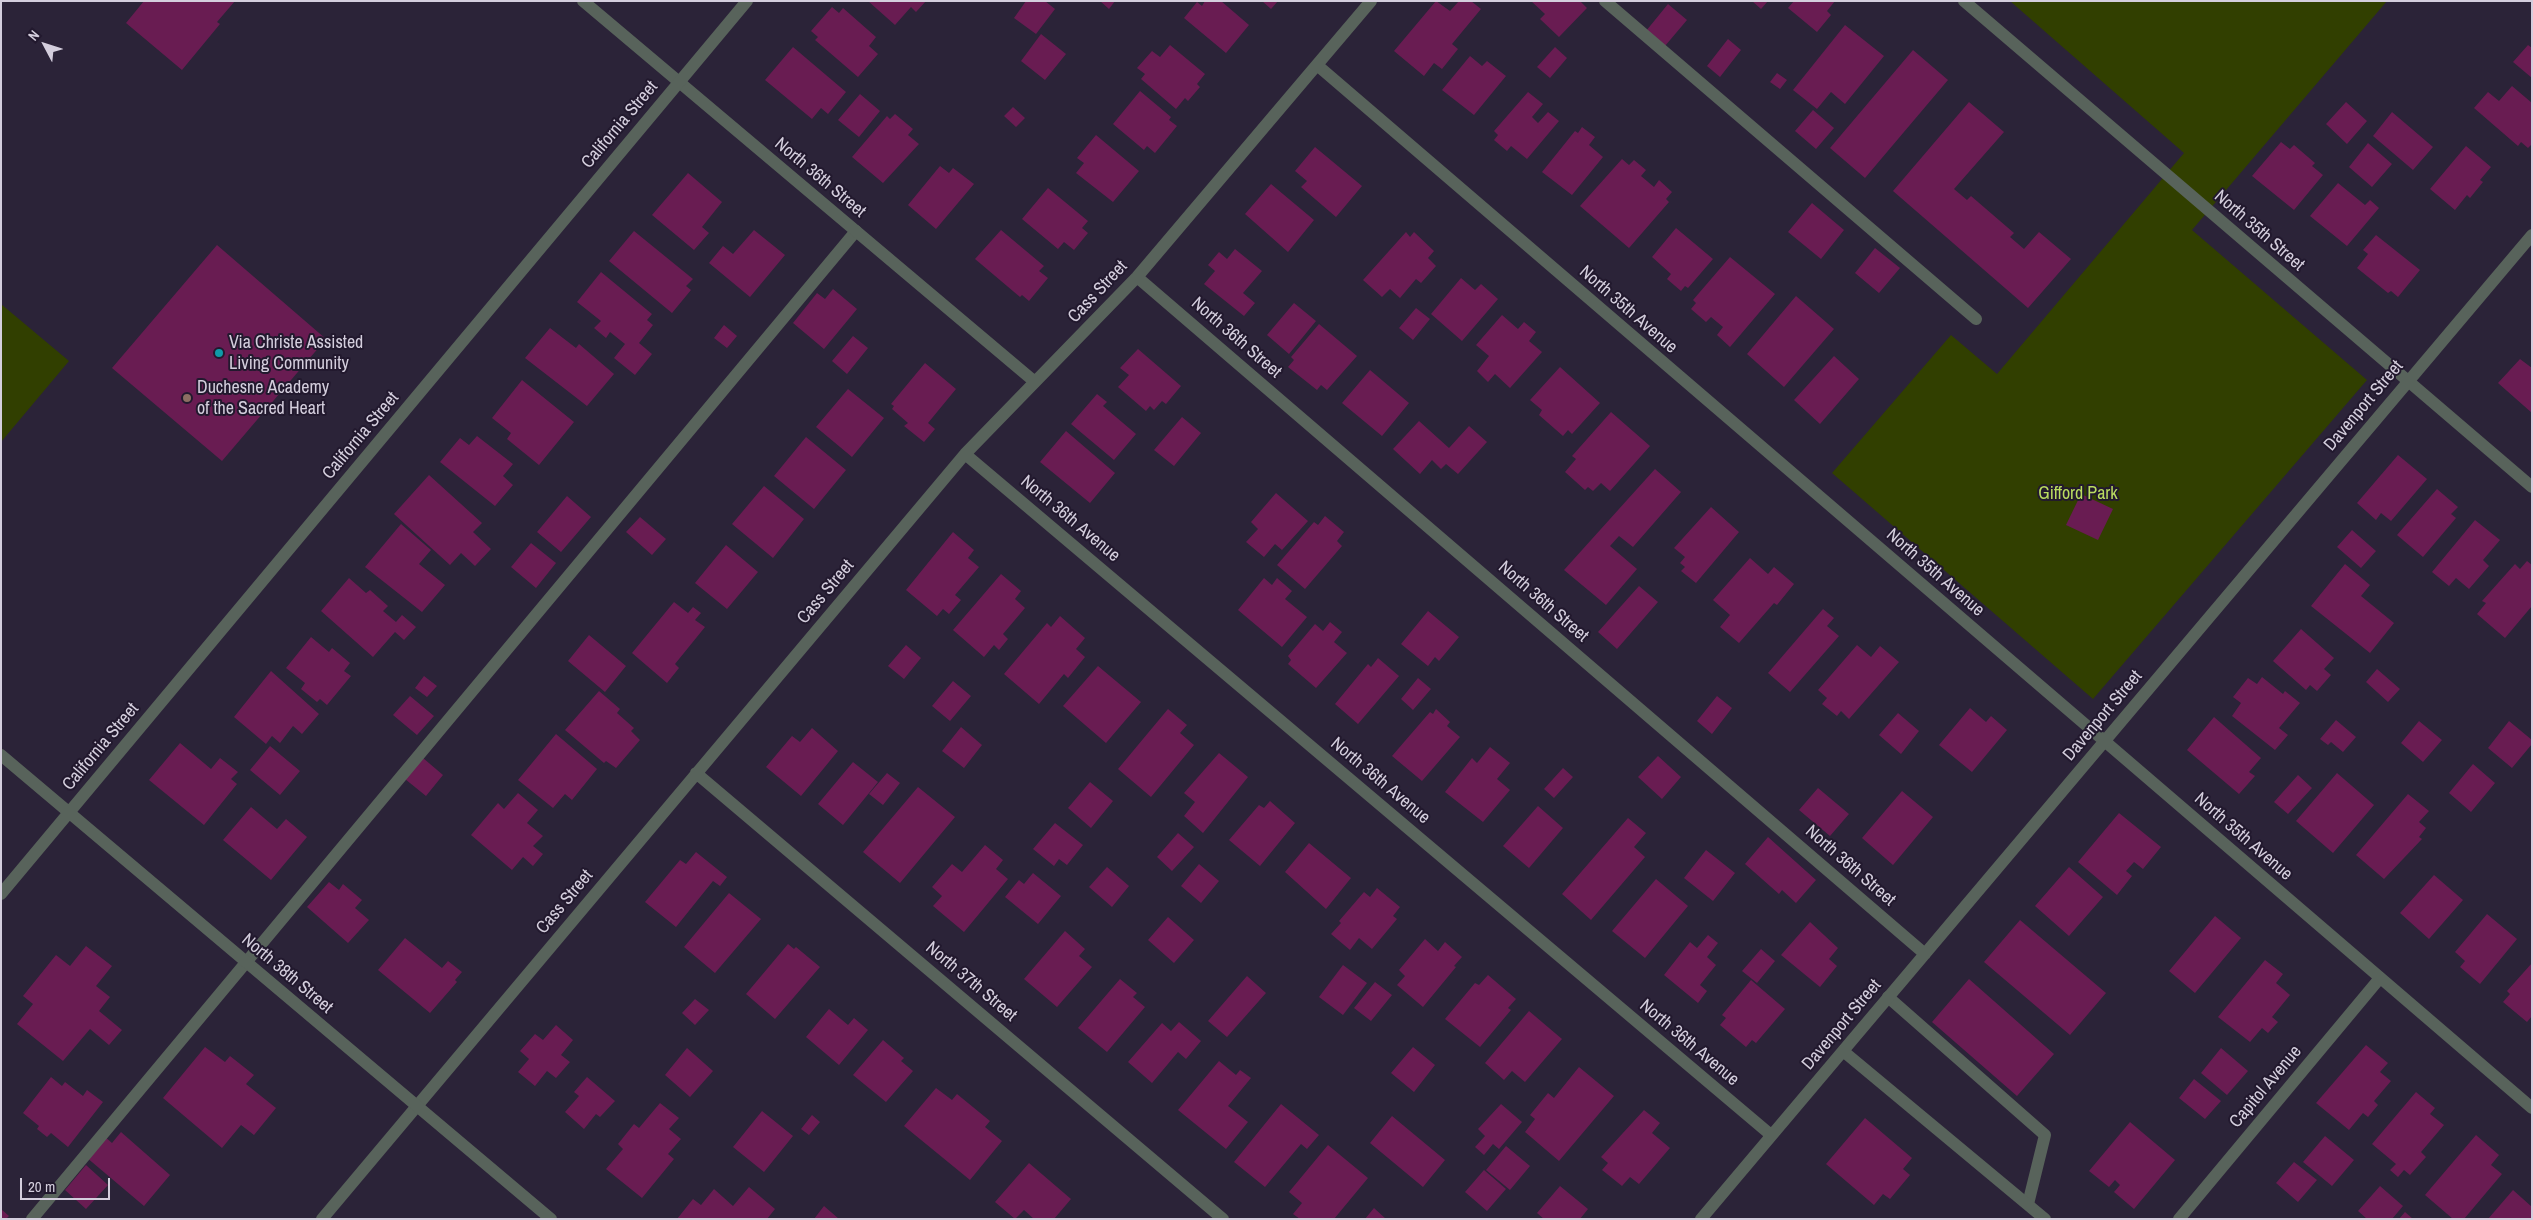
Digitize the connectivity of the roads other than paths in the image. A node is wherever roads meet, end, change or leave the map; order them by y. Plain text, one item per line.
1 (583, 1) edge
2 (747, 1) edge
3 (1371, 1) edge
4 (1605, 1) edge
5 (1964, 1) edge
6 (1317, 65) junction
7 (679, 82) junction
8 (856, 231) junction
9 (2532, 235) edge
10 (1137, 277) junction
11 (1976, 319) dead end
12 (1035, 382) junction
13 (2408, 382) junction
14 (966, 454) junction
15 (2532, 488) edge
16 (2104, 741) junction
17 (1, 755) edge
18 (696, 773) junction
19 (69, 813) junction
20 (1, 894) edge
21 (1925, 954) junction
22 (246, 963) junction
23 (2380, 978) junction
24 (1888, 997) junction
25 (1843, 1051) junction
26 (417, 1106) junction
27 (2532, 1108) edge
28 (1771, 1135) junction
29 (2028, 1204) junction
30 (2041, 1218) edge
31 (32, 1219) edge
32 (322, 1219) edge
33 (551, 1219) edge
34 (1223, 1219) edge
35 (1700, 1219) edge
36 (2178, 1219) edge

1 - 7 street, North 36th Street
2 - 7 street, California Street
3 - 6 street, Cass Street
4 - 11 street
5 - 13 street, North 35th Street
6 - 10 street, Cass Street
6 - 16 street, North 35th Avenue
7 - 8 street, North 36th Street
7 - 19 street, California Street
8 - 12 street, North 36th Street
8 - 22 street
9 - 13 street, Davenport Street
10 - 12 street, Cass Street
10 - 21 street, North 36th Street
12 - 14 street, Cass Street
13 - 15 street, North 35th Street
13 - 16 street, Davenport Street
14 - 18 street, Cass Street
14 - 28 street, North 36th Avenue
16 - 21 street, Davenport Street
16 - 23 street, North 35th Avenue
17 - 19 street, North 38th Street
18 - 26 street, Cass Street
18 - 34 street, North 37th Street
19 - 20 street, California Street
19 - 22 street, North 38th Street
21 - 24 street, Davenport Street
22 - 26 street, North 38th Street
22 - 31 street
23 - 27 street, North 35th Avenue
23 - 36 street, Capitol Avenue
24 - 25 street, Davenport Street
24 - 29 street
25 - 28 street, Davenport Street
25 - 29 street
26 - 32 street, Cass Street
26 - 33 street, North 38th Street
28 - 35 street, Davenport Street
29 - 30 street

